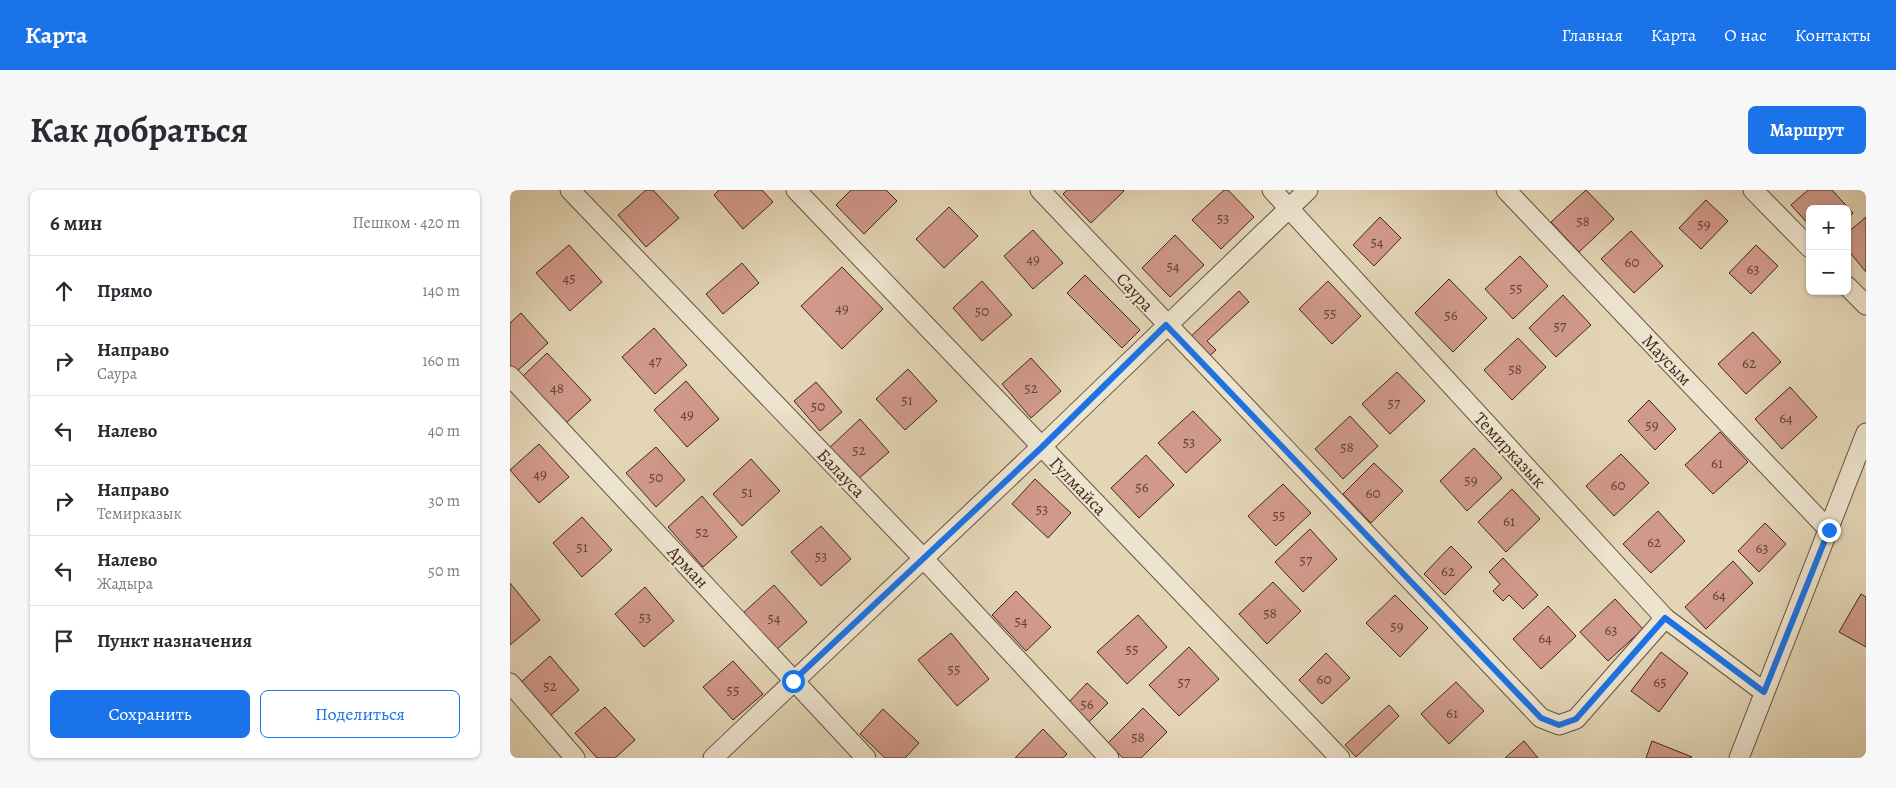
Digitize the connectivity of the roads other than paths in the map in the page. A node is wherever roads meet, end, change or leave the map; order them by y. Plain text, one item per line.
1 (570, 190) edge
2 (796, 190) edge
3 (1040, 190) edge
4 (1272, 190) edge
5 (1308, 190) edge
6 (1506, 190) edge
7 (1753, 190) edge
8 (1289, 208) junction
9 (1806, 244) edge
10 (1851, 290) edge
11 (1866, 306) edge
12 (1166, 325) junction
13 (510, 376) edge
14 (1866, 433) edge
15 (1041, 448) junction
16 (1829, 530) junction
17 (922, 558) junction
18 (1665, 618) junction
19 (793, 681) junction
20 (510, 683) edge
21 (1764, 692) junction
22 (575, 758) edge
23 (713, 758) edge
24 (866, 758) edge
25 (1109, 758) edge
26 (1340, 758) edge
27 (1739, 758) edge

1 - 17 street, Балауса
2 - 15 street, Гулмайса
3 - 12 street, Саура
4 - 8 street, Темирказык
5 - 8 street
6 - 16 street, Маусым
7 - 9 street
8 - 12 street
8 - 18 street, Темирказык
10 - 11 street
12 - 15 street
12 - 18 street, Саура
13 - 19 street, Арман
14 - 16 street
15 - 17 street
15 - 26 street, Гулмайса
16 - 21 street
17 - 19 street
17 - 25 street, Балауса
18 - 21 street, Темирказык
19 - 23 street
19 - 24 street, Арман
20 - 22 street
21 - 27 street

